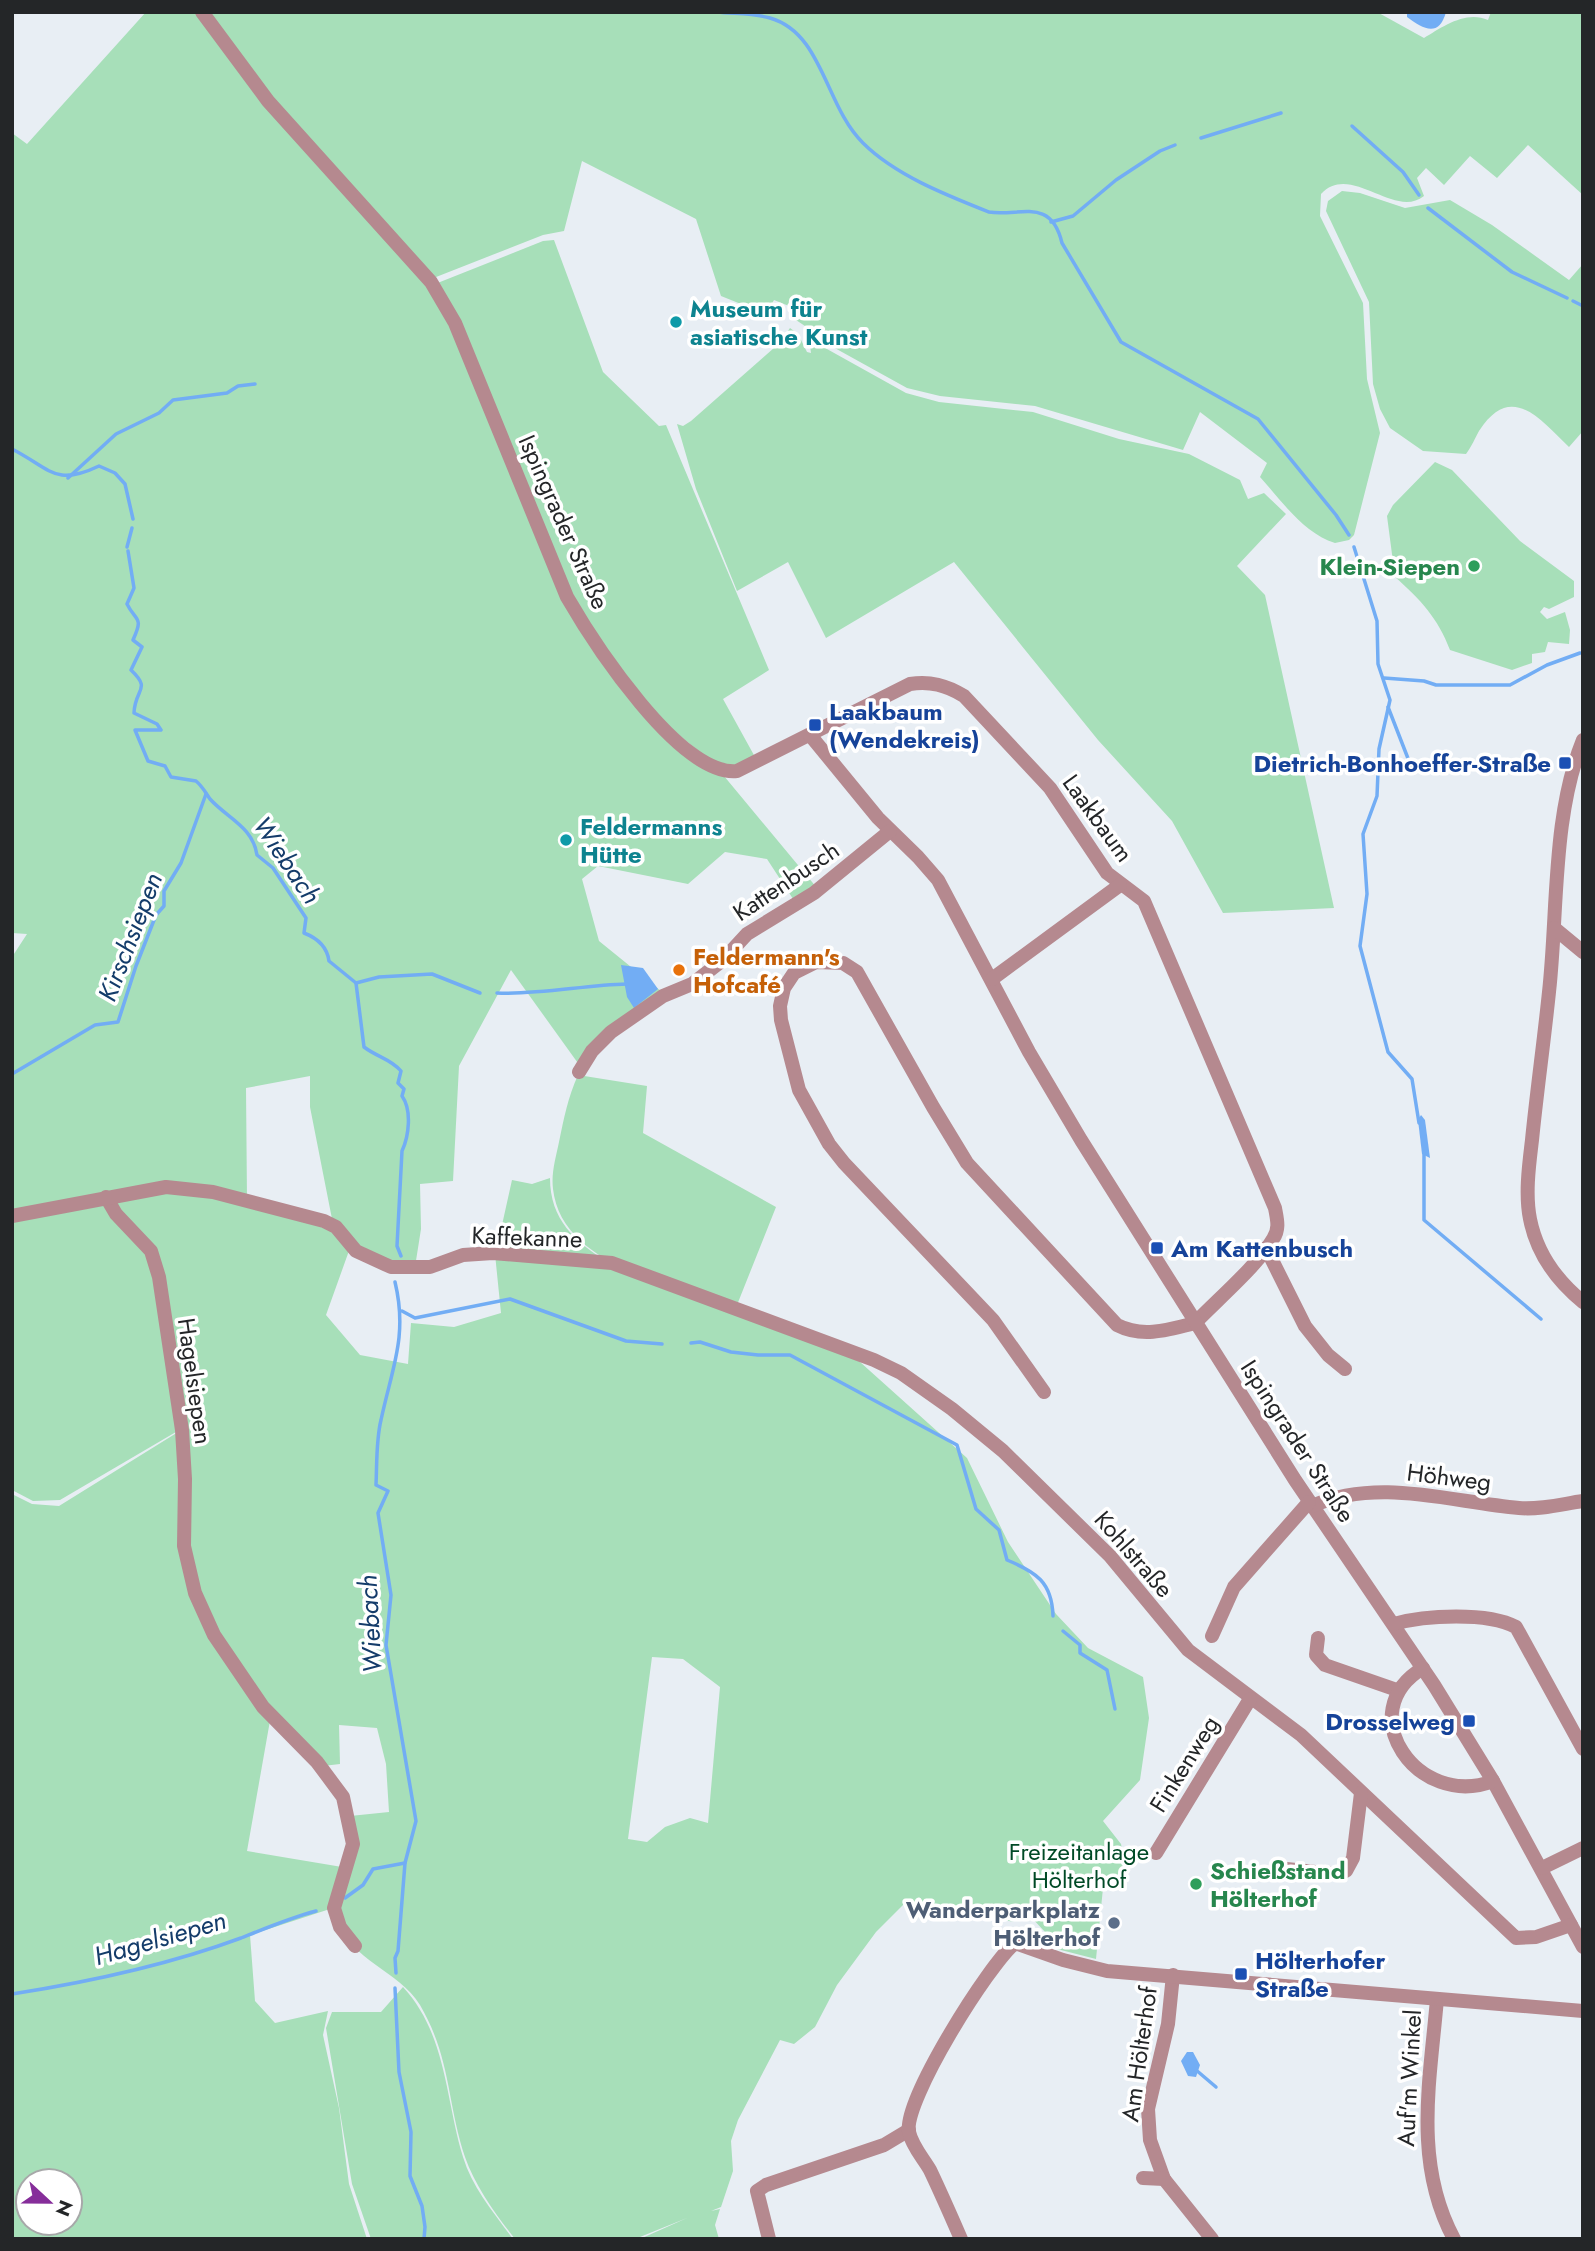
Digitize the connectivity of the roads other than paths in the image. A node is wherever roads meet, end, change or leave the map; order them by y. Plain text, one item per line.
1 (202, 12) edge
2 (810, 735) junction
3 (1583, 740) edge
4 (890, 831) junction
5 (1120, 885) junction
6 (1555, 928) junction
7 (1583, 952) edge
8 (992, 979) junction
9 (579, 1072) dead end
10 (106, 1197) junction
11 (12, 1216) edge
12 (1266, 1248) junction
13 (612, 1263) joint
14 (1583, 1302) edge
15 (1195, 1323) junction
16 (1345, 1369) dead end
17 (1044, 1392) dead end
18 (1583, 1500) edge
19 (1311, 1504) junction
20 (1394, 1624) junction
21 (1212, 1636) dead end
22 (1318, 1638) dead end
23 (1423, 1668) junction
24 (1397, 1690) junction
25 (1250, 1699) junction
26 (1583, 1749) edge
27 (1493, 1781) junction
28 (1362, 1793) junction
29 (1583, 1848) edge
30 (1156, 1853) dead end
31 (1277, 1868) dead end
32 (1542, 1868) junction
33 (1571, 1925) junction
34 (355, 1946) dead end
35 (1583, 1947) edge
36 (1173, 1975) junction
37 (1437, 1999) junction
38 (1583, 2011) edge
39 (908, 2130) junction
40 (1143, 2178) dead end
41 (1164, 2179) junction
42 (769, 2239) edge
43 (961, 2239) edge
44 (1212, 2239) edge
45 (1454, 2239) edge

1 - 2 street, Ispingrader Straße
2 - 4 street, Ispingrader Straße
2 - 5 street, Laakbaum
3 - 6 street
4 - 8 street, Ispingrader Straße
4 - 9 street, Kattenbusch
5 - 8 street
5 - 12 street, Laakbaum
6 - 7 street
6 - 14 street
8 - 15 street, Ispingrader Straße
10 - 11 street
10 - 13 street, Kaffekanne
10 - 34 street, Hagelsiepen
12 - 15 street, Laakbaum
12 - 16 street
13 - 25 street, Kohlstraße
15 - 17 street
15 - 19 street, Ispingrader Straße
18 - 19 street, Höhweg
19 - 20 street, Ispingrader Straße
19 - 21 street
20 - 23 street, Ispingrader Straße
20 - 26 street
22 - 24 street
23 - 24 street
23 - 27 street, Ispingrader Straße
24 - 27 street
25 - 28 street, Kohlstraße
25 - 30 street, Finkenweg
27 - 32 street, Ispingrader Straße
28 - 31 street
28 - 33 street, Kohlstraße
29 - 32 street
32 - 33 street, Ispingrader Straße
33 - 35 street, Ispingrader Straße
36 - 37 street
36 - 39 street
36 - 41 street, Am Hölterhof
37 - 38 street
37 - 45 street, Auf'm Winkel
39 - 42 street
39 - 43 street
40 - 41 street
41 - 44 street, Am Hölterhof

